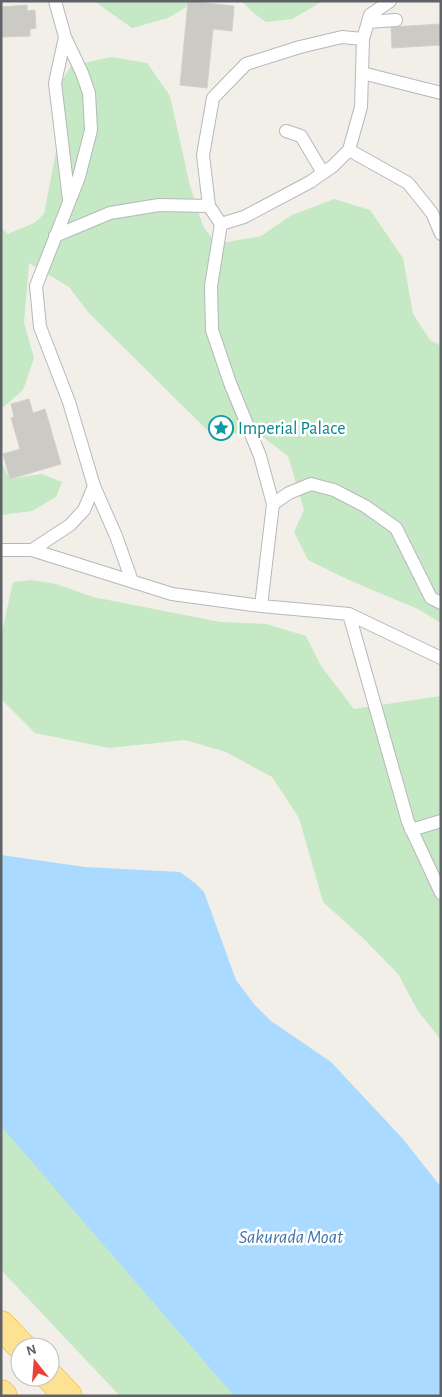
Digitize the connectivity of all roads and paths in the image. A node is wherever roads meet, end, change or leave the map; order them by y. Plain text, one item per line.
1 (55, 1) edge
2 (390, 1) edge
3 (396, 20) dead end
4 (368, 22) junction
5 (65, 37) junction
6 (363, 39) junction
7 (362, 73) junction
8 (441, 93) edge
9 (286, 131) dead end
10 (349, 150) junction
11 (323, 173) junction
12 (70, 201) junction
13 (209, 206) junction
14 (221, 224) junction
15 (441, 234) edge
16 (56, 236) junction
17 (94, 486) junction
18 (273, 504) junction
19 (1, 550) edge
20 (32, 550) junction
21 (132, 581) junction
22 (441, 603) edge
23 (261, 606) junction
24 (349, 614) junction
25 (441, 658) edge
26 (441, 821) edge
27 (411, 830) junction
28 (441, 893) edge
29 (1, 1325) edge
30 (12, 1337) edge

1 - 5 lane
2 - 4 lane
3 - 4 lane
4 - 6 lane
5 - 12 lane
5 - 12 lane
6 - 7 lane
6 - 13 lane
7 - 8 lane
7 - 10 lane
9 - 11 lane
10 - 11 lane
10 - 15 lane
11 - 14 lane
12 - 16 lane
13 - 14 lane
13 - 16 lane
14 - 18 lane
16 - 17 lane
17 - 20 lane
17 - 21 lane
18 - 22 lane
18 - 23 lane
19 - 20 lane
20 - 21 lane
21 - 23 lane
23 - 24 lane
24 - 25 lane
24 - 27 lane
26 - 27 lane
27 - 28 lane
29 - 30 highway

